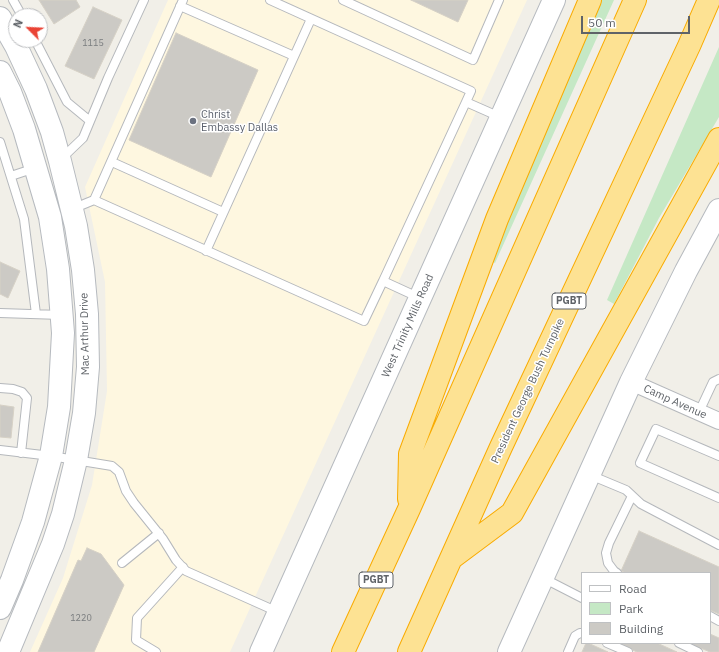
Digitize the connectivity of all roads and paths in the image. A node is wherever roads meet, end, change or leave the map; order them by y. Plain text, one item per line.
1 (144, 0) edge
2 (270, 0) edge
3 (343, 0) edge
4 (499, 0) edge
5 (554, 0) edge
6 (590, 0) edge
7 (635, 0) edge
8 (709, 0) edge
9 (181, 3) edge
10 (0, 18) edge
11 (311, 19) junction
12 (39, 48) edge
13 (294, 56) junction
14 (0, 72) edge
15 (466, 102) junction
16 (502, 118) junction
17 (90, 121) junction
18 (719, 139) edge
19 (0, 142) edge
20 (60, 161) junction
21 (112, 162) junction
22 (36, 168) junction
23 (11, 176) junction
24 (94, 200) junction
25 (72, 209) junction
26 (719, 210) edge
27 (223, 212) junction
28 (206, 251) junction
29 (382, 281) junction
30 (420, 298) junction
31 (0, 313) edge
32 (36, 314) junction
33 (62, 315) junction
34 (719, 379) edge
35 (631, 382) junction
36 (0, 388) edge
37 (699, 412) junction
38 (719, 421) edge
39 (0, 450) edge
40 (21, 452) junction
41 (51, 456) junction
42 (719, 456) edge
43 (76, 460) junction
44 (589, 474) junction
45 (632, 496) junction
46 (719, 498) edge
47 (409, 509) junction
48 (159, 533) junction
49 (719, 545) edge
50 (452, 558) junction
51 (122, 563) dead end
52 (183, 567) junction
53 (616, 572) edge
54 (542, 578) junction
55 (581, 598) edge
56 (0, 608) edge
57 (280, 613) junction
58 (581, 632) edge
59 (610, 644) edge
60 (681, 644) edge
61 (512, 649) edge
62 (8, 652) edge
63 (156, 652) edge
64 (261, 652) edge
65 (343, 652) edge
66 (409, 652) edge
67 (568, 652) edge
68 (628, 652) edge
69 (698, 652) edge

1 - 17 lane
2 - 11 lane
3 - 4 lane
5 - 16 street, West Trinity Mills Road
6 - 47 highway
7 - 47 highway, PGBT
8 - 50 highway, President George Bush Turnpike / PGBT
9 - 13 lane
9 - 21 lane
10 - 20 street, Mac Arthur Drive
11 - 13 lane
11 - 15 lane
12 - 17 lane
13 - 27 lane
14 - 22 street, Mac Arthur Drive
15 - 16 lane
15 - 29 lane
16 - 30 street, West Trinity Mills Road
17 - 20 lane
18 - 50 highway
19 - 23 lane
20 - 22 street
20 - 25 street, Mac Arthur Drive
21 - 24 lane
21 - 27 lane
22 - 23 lane
22 - 33 street, Mac Arthur Drive
23 - 32 lane
24 - 25 lane
24 - 28 lane
25 - 43 street, Mac Arthur Drive
26 - 35 street
27 - 28 lane
28 - 29 lane
29 - 30 lane
30 - 57 street, West Trinity Mills Road
31 - 32 lane
32 - 33 lane
33 - 41 street, Mac Arthur Drive
34 - 37 lane
35 - 37 street, Camp Avenue
35 - 44 street
36 - 40 lane
37 - 38 street, Camp Avenue
39 - 40 lane
40 - 41 lane
41 - 43 lane
41 - 56 street, Mac Arthur Drive
42 - 46 lane
43 - 48 lane
43 - 62 street, Mac Arthur Drive
44 - 45 lane
44 - 54 street
45 - 49 lane
45 - 53 lane
47 - 65 highway, PGBT
48 - 51 lane
48 - 52 lane
50 - 66 highway, President George Bush Turnpike / PGBT
52 - 57 lane
52 - 63 lane
54 - 55 lane
54 - 61 street
57 - 64 street, West Trinity Mills Road
58 - 67 lane
59 - 68 lane
60 - 69 lane

